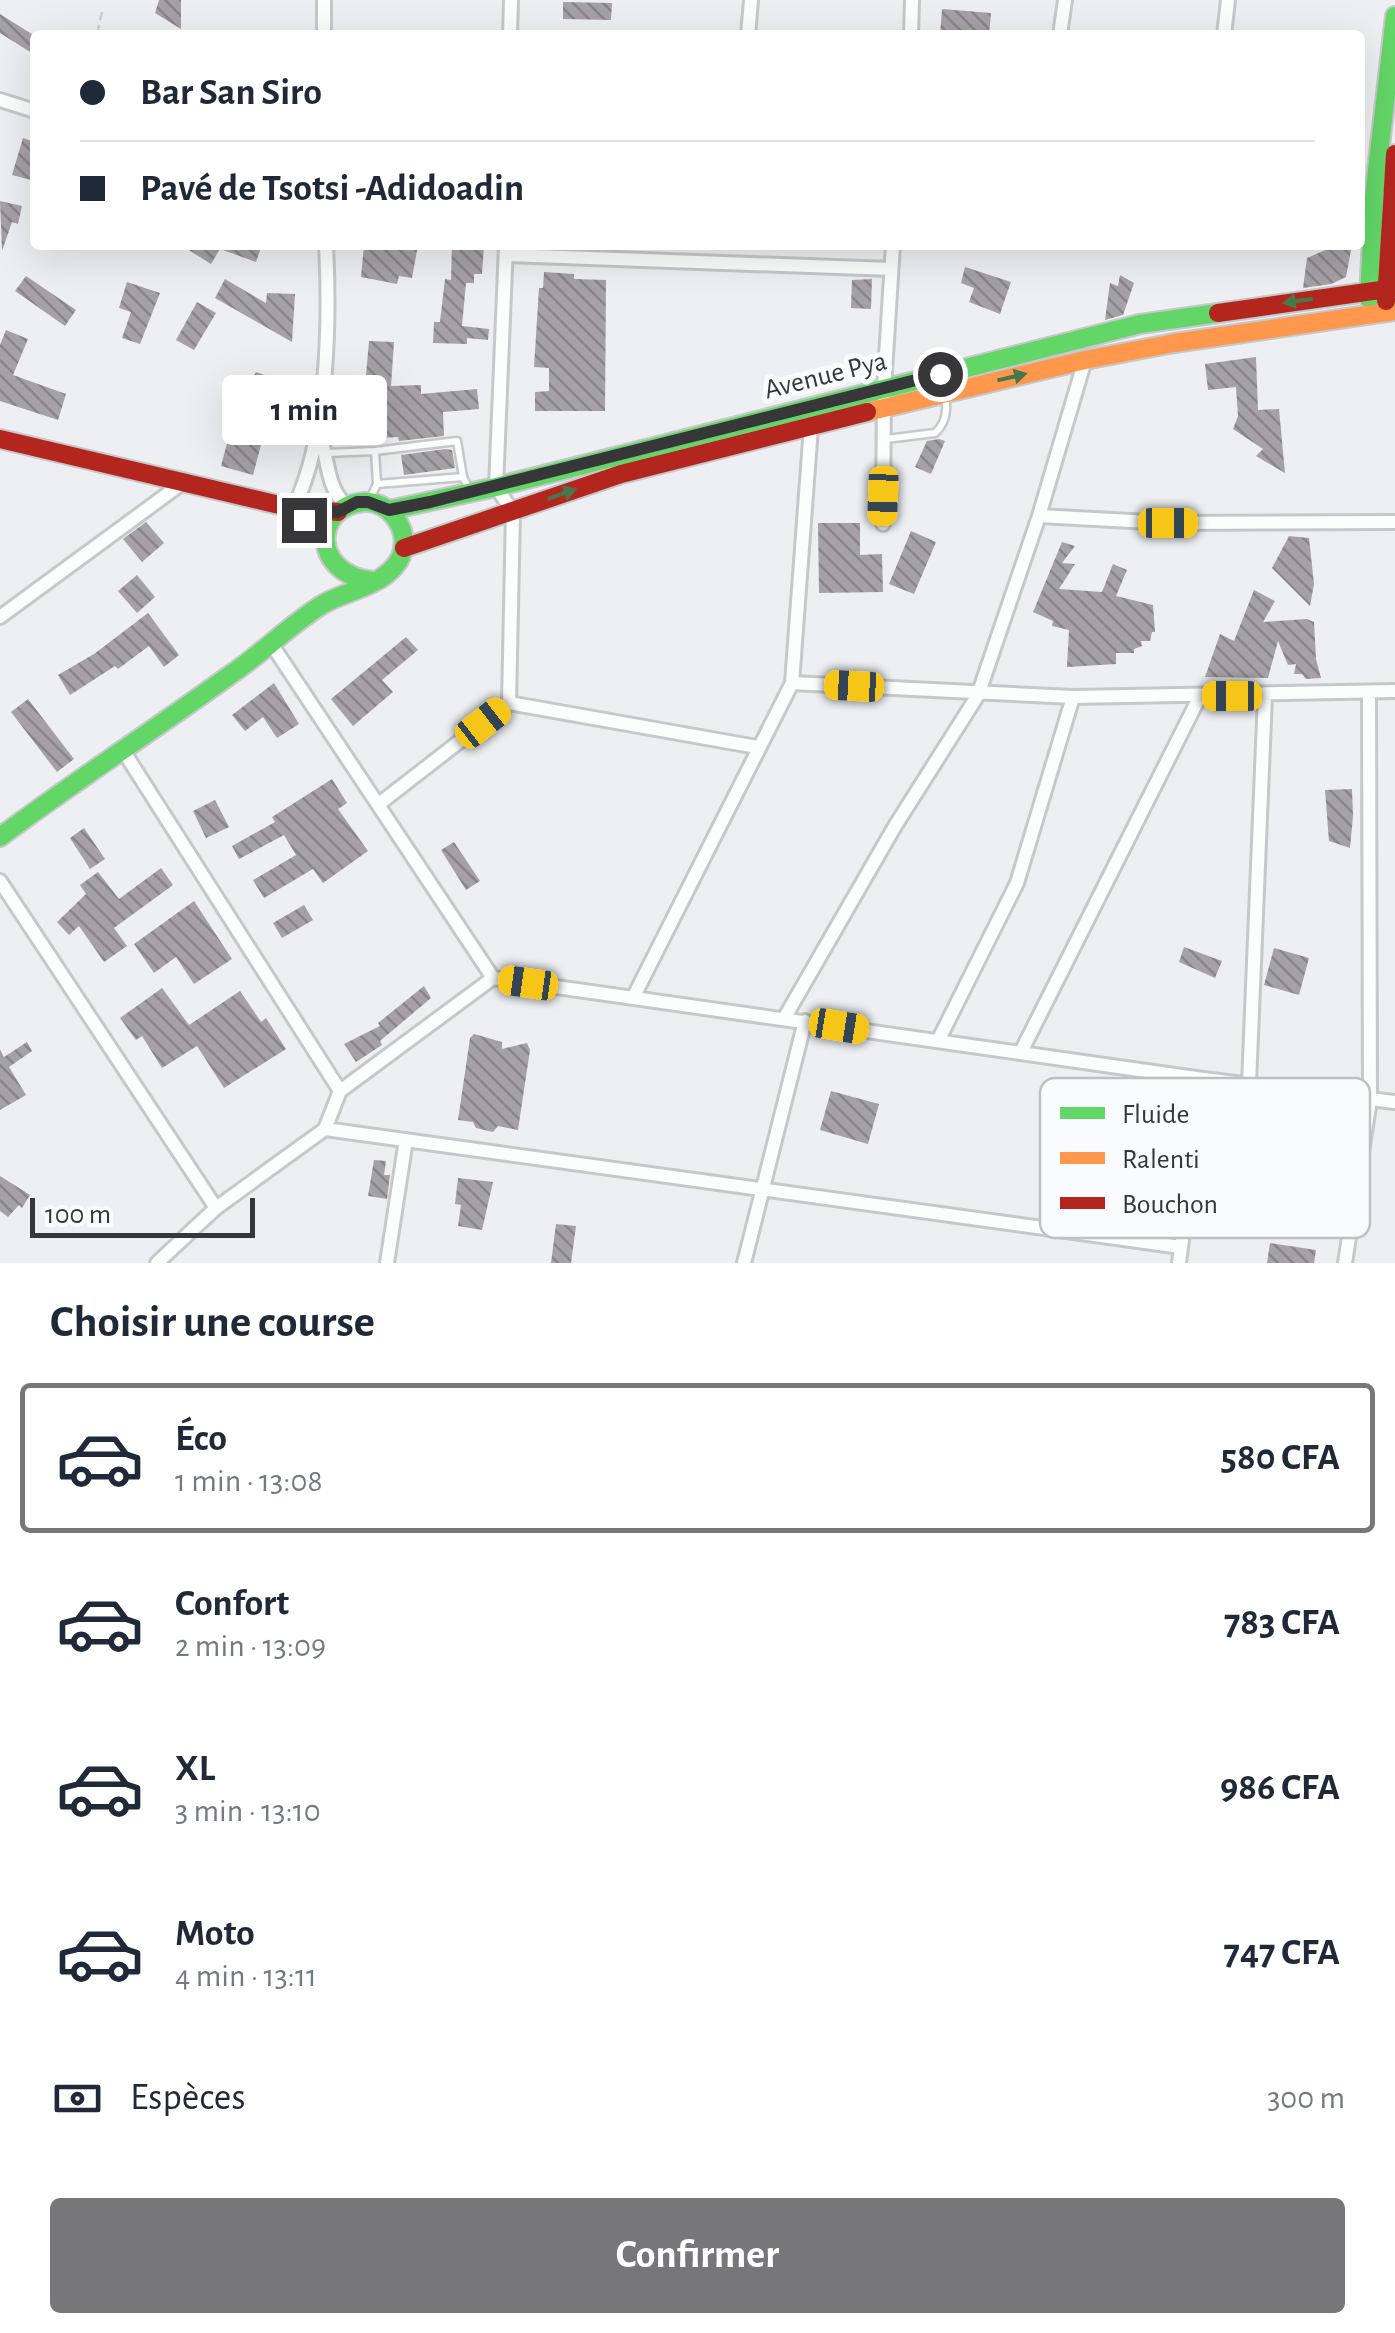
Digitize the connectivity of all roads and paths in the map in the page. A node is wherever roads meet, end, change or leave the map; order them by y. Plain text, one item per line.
1 (324, 0) edge
2 (512, 0) edge
3 (751, 0) edge
4 (912, 0) edge
5 (1065, 0) edge
6 (1228, 0) edge
7 (102, 12) dead end
8 (1395, 16) edge
9 (98, 30) edge
10 (324, 30) edge
11 (510, 30) edge
12 (748, 30) edge
13 (910, 30) edge
14 (1061, 30) edge
15 (1225, 30) edge
16 (0, 100) edge
17 (30, 110) edge
18 (1395, 154) edge
19 (1375, 198) edge
20 (326, 250) edge
21 (506, 250) edge
22 (893, 250) edge
23 (891, 270) junction
24 (1383, 290) edge
25 (1384, 312) edge
26 (1085, 360) junction
27 (940, 374) junction
28 (944, 393) junction
29 (885, 398) junction
30 (812, 427) junction
31 (319, 436) junction
32 (0, 439) edge
33 (885, 439) junction
34 (375, 451) junction
35 (326, 453) junction
36 (180, 484) junction
37 (377, 484) junction
38 (466, 485) junction
39 (496, 487) junction
40 (368, 502) junction
41 (291, 507) junction
42 (343, 509) junction
43 (389, 510) junction
44 (512, 512) junction
45 (1040, 516) junction
46 (1395, 522) edge
47 (882, 524) dead end
48 (404, 548) junction
49 (326, 550) junction
50 (340, 573) junction
51 (372, 580) junction
52 (321, 606) junction
53 (0, 617) edge
54 (272, 644) junction
55 (792, 683) junction
56 (1395, 690) edge
57 (1369, 692) junction
58 (978, 695) junction
59 (1200, 696) junction
60 (1265, 696) junction
61 (1074, 697) junction
62 (509, 703) junction
63 (758, 747) junction
64 (124, 752) junction
65 (94, 770) junction
66 (379, 804) junction
67 (0, 837) edge
68 (0, 850) edge
69 (0, 882) edge
70 (493, 978) junction
71 (633, 998) junction
72 (785, 1018) junction
73 (806, 1020) junction
74 (938, 1041) junction
75 (1021, 1052) junction
76 (1195, 1078) edge
77 (1249, 1078) edge
78 (1370, 1078) edge
79 (340, 1091) junction
80 (1370, 1100) edge
81 (1395, 1102) edge
82 (325, 1129) junction
83 (406, 1140) junction
84 (761, 1188) junction
85 (216, 1208) junction
86 (1040, 1227) edge
87 (1123, 1238) edge
88 (1182, 1238) edge
89 (1349, 1238) edge
90 (1181, 1246) junction
91 (157, 1263) edge
92 (387, 1263) edge
93 (744, 1263) edge
94 (1178, 1263) edge
95 (1345, 1263) edge

1 - 10 street
2 - 11 street
3 - 12 street
4 - 13 street
5 - 14 street
6 - 15 street
7 - 9 path
8 - 19 main road
16 - 17 street
18 - 19 main road
19 - 24 main road
20 - 31 street
21 - 23 street
21 - 39 street
22 - 23 street
23 - 29 street
24 - 25 main road
24 -> 27 main road, Avenue Pya
25 - 26 main road, Avenue Pya
28 -> 26 main road, Avenue Pya
26 - 45 street
27 - 28 lane
27 - 29 main road, Avenue Pya
28 - 29 main road, Avenue Pya
28 - 33 lane
29 - 30 main road, Avenue Pya
29 - 33 street
29 - 39 main road, Avenue Pya
44 -> 30 main road, Avenue Pya
30 - 55 street
31 - 35 street
31 - 41 street
32 - 36 main road
33 - 47 street
34 - 35 lane
34 - 37 lane
34 - 38 lane
35 - 42 street
36 - 41 main road
36 - 53 street
37 - 38 lane
37 - 40 lane
38 - 39 main road, Avenue Pya
38 - 43 main road, Avenue Pya
39 - 44 street
40 - 42 main road
40 - 43 main road
41 - 42 main road
41 - 49 main road
42 - 49 main road
43 - 48 main road
44 - 48 main road, Avenue Pya
44 - 62 street
45 - 46 street
45 - 58 street
48 - 51 main road
49 - 50 main road
50 - 51 main road
50 - 52 main road
51 - 52 main road
52 - 54 main road
54 - 64 main road
54 - 66 street
55 - 58 street
55 - 63 street
56 - 57 street
57 - 60 street
57 - 78 street
58 - 61 street
58 - 72 street
59 - 60 street
59 - 61 street
59 - 75 street
60 - 77 street
61 - 74 street
62 - 63 street
62 - 66 street
63 - 71 street
64 - 65 main road
64 - 79 street
65 - 67 main road
65 - 68 main road
66 - 70 street
69 - 85 street
70 - 71 street
70 - 79 street
71 - 72 street
72 - 73 street
73 - 74 street
73 - 84 street
74 - 75 street
75 - 76 street
79 - 82 street
80 - 81 street
82 - 83 street
82 - 85 street
83 - 84 street
83 - 92 street
84 - 86 street
84 - 93 street
85 - 91 street
87 - 90 street
88 - 90 street
89 - 95 street
90 - 94 street

